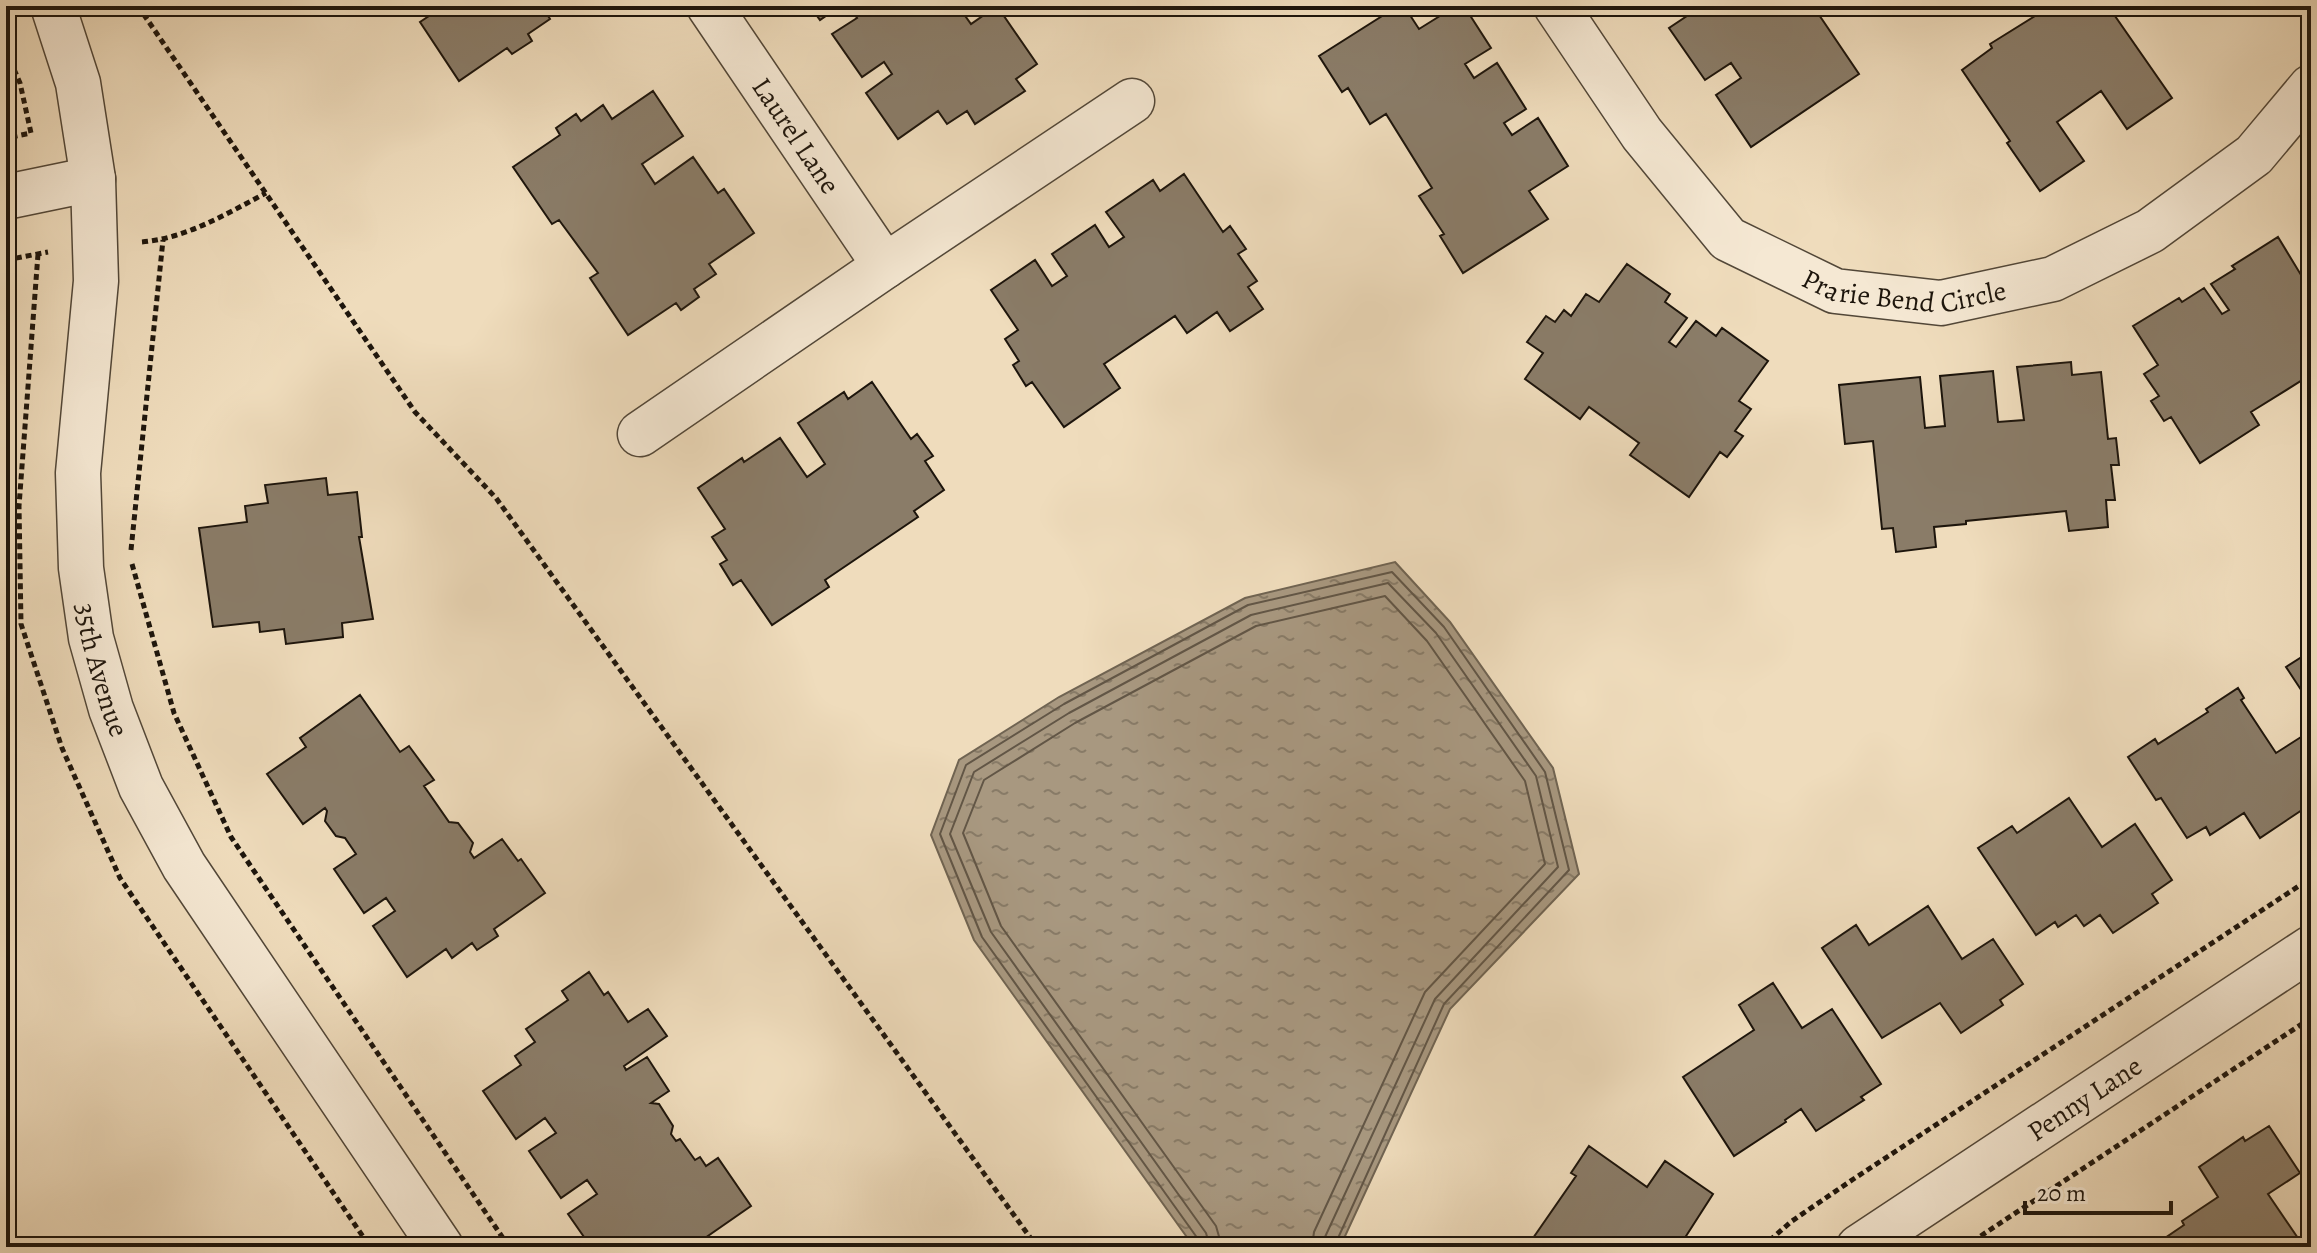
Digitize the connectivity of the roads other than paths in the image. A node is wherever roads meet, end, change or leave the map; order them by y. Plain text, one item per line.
1 (53, 6) edge
2 (709, 6) edge
3 (1556, 6) edge
4 (2311, 87) edge
5 (1132, 101) dead end
6 (93, 179) junction
7 (6, 197) edge
8 (885, 266) junction
9 (640, 434) dead end
10 (2311, 948) edge
11 (441, 1247) edge
12 (1859, 1247) edge

1 - 6 street, 35th Avenue
2 - 8 street, Laurel Lane
3 - 4 street, Prarie Bend Circle
5 - 8 street
6 - 7 street
6 - 11 street, 35th Avenue
8 - 9 street
10 - 12 street, Penny Lane

